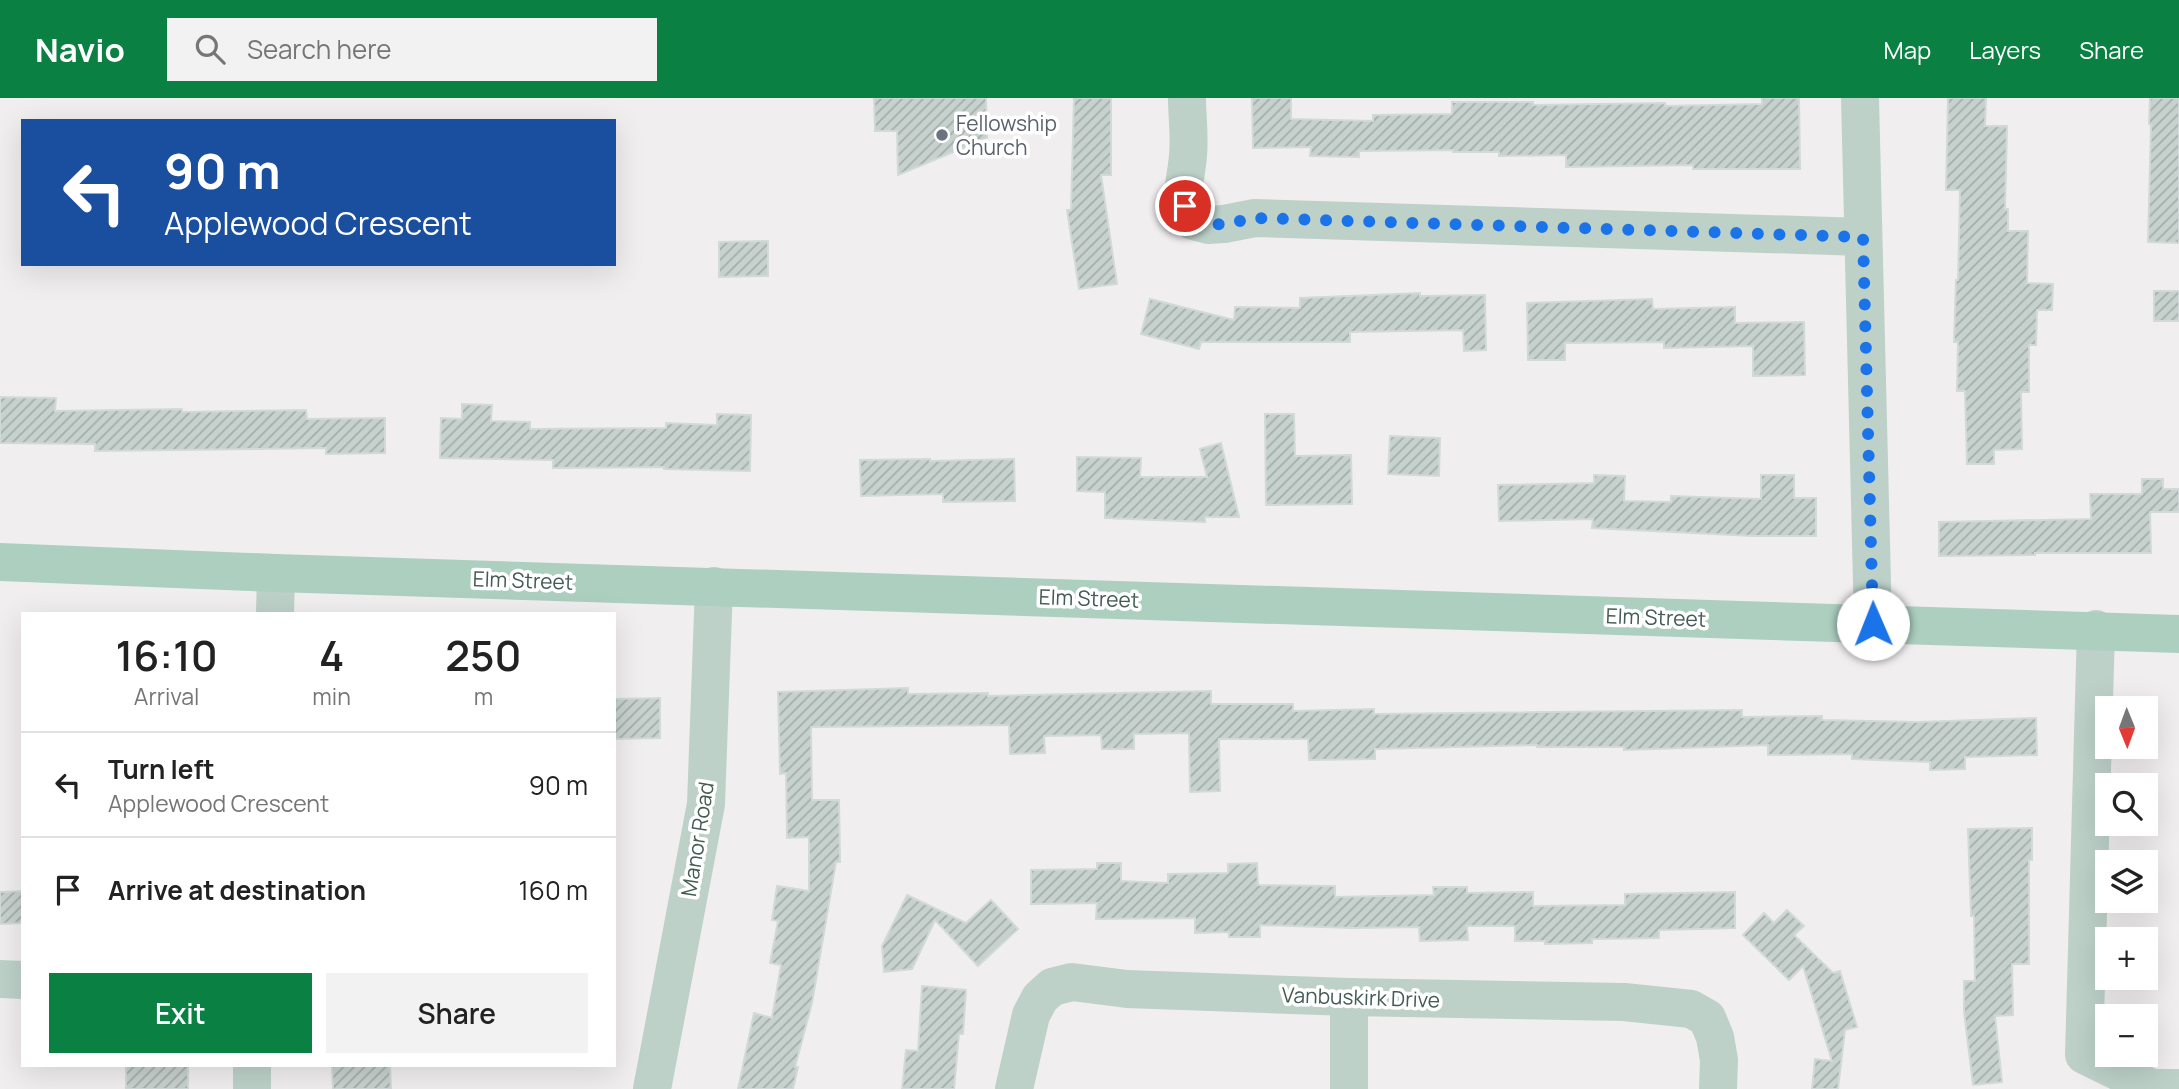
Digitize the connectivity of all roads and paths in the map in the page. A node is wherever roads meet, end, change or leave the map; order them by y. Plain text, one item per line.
1 (1187, 98) edge
2 (1860, 98) edge
3 (1863, 237) junction
4 (0, 562) edge
5 (276, 573) junction
6 (713, 586) junction
7 (275, 612) edge
8 (1873, 624) junction
9 (2095, 629) junction
10 (2179, 634) edge
11 (0, 979) edge
12 (21, 980) edge
13 (1349, 998) junction
14 (252, 1067) edge
15 (2179, 1088) edge
16 (251, 1089) edge
17 (652, 1089) edge
18 (1014, 1089) edge
19 (1349, 1089) edge
20 (1717, 1089) edge

1 - 3 street
2 - 3 street
3 - 8 street
4 - 5 main road, Elm Street
5 - 6 main road, Elm Street
5 - 7 street
6 - 8 main road, Elm Street
6 - 17 street, Manor Road
8 - 9 main road, Elm Street
9 - 10 main road, Elm Street
9 - 15 street
11 - 12 street
13 - 18 street, Vanbuskirk Drive
13 - 19 street
13 - 20 street, Vanbuskirk Drive
14 - 16 street

